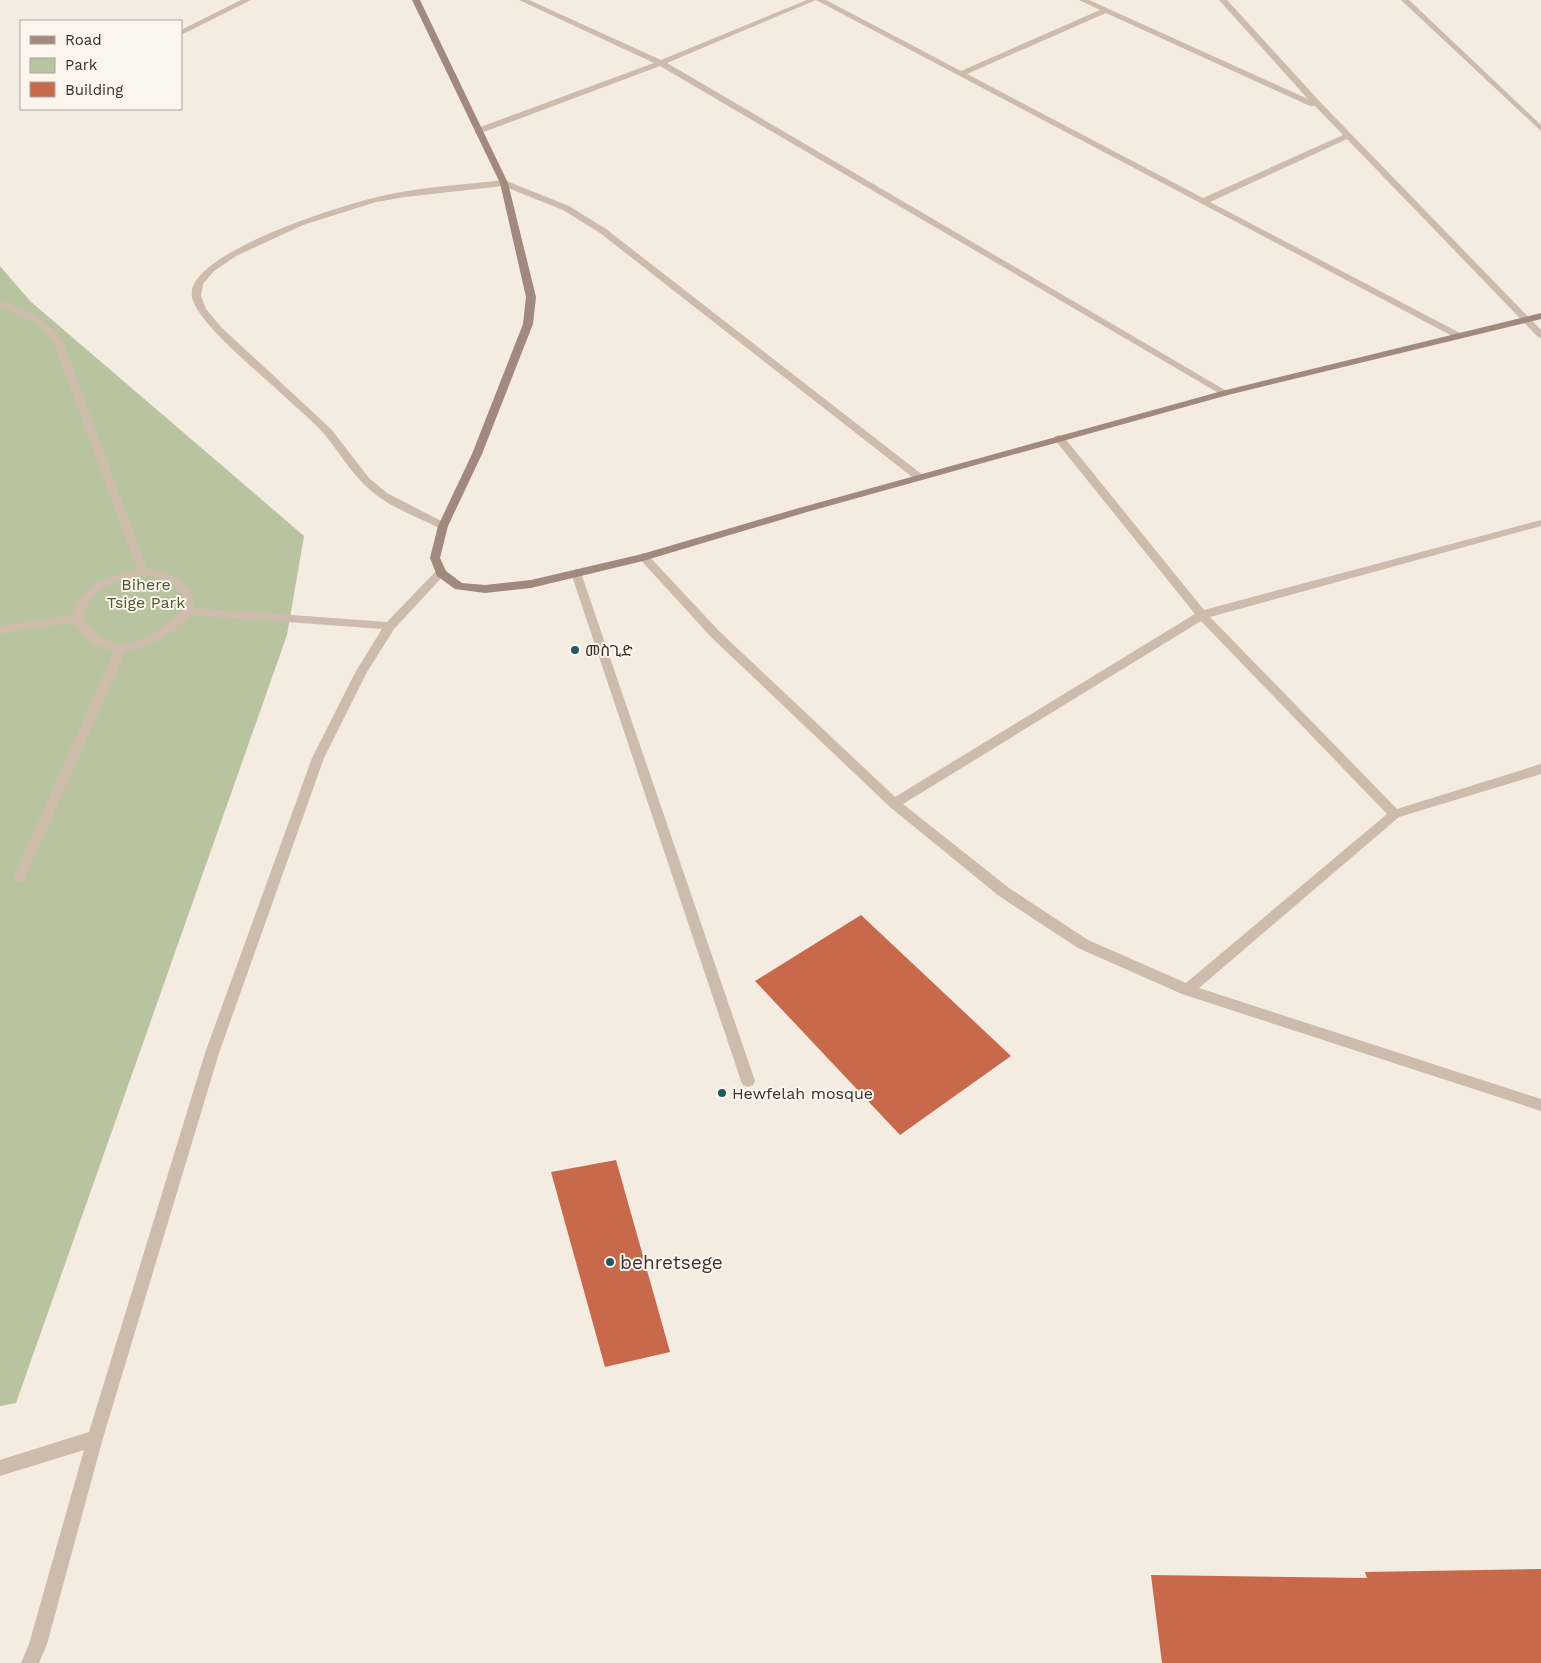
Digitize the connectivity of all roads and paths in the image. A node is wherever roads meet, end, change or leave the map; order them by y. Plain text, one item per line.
1 (247, 0) edge
2 (416, 0) edge
3 (523, 0) edge
4 (813, 0) edge
5 (820, 0) edge
6 (1083, 0) edge
7 (1223, 0) edge
8 (1406, 0) edge
9 (1104, 11) junction
10 (182, 32) edge
11 (661, 63) junction
12 (962, 73) junction
13 (1319, 106) junction
14 (1541, 129) edge
15 (478, 131) junction
16 (1347, 136) junction
17 (504, 183) junction
18 (1204, 201) junction
19 (0, 304) edge
20 (1541, 316) edge
21 (1526, 320) junction
22 (1541, 335) edge
23 (1459, 336) junction
24 (1225, 393) junction
25 (1059, 438) junction
26 (920, 478) junction
27 (1541, 523) edge
28 (443, 526) junction
29 (643, 557) junction
30 (143, 571) junction
31 (441, 573) junction
32 (576, 574) junction
33 (188, 611) junction
34 (1202, 614) junction
35 (76, 618) junction
36 (390, 626) junction
37 (0, 630) edge
38 (121, 649) junction
39 (1541, 769) edge
40 (894, 804) junction
41 (1395, 814) junction
42 (19, 878) dead end
43 (1187, 990) junction
44 (748, 1082) dead end
45 (1541, 1105) edge
46 (96, 1438) junction
47 (0, 1468) edge
48 (30, 1663) edge

1 - 10 street
2 - 15 main road
3 - 11 street
4 - 11 street
5 - 12 street
6 - 9 street
7 - 13 street
8 - 14 street
9 - 12 street
9 - 13 street
11 - 15 street
11 - 24 street
12 - 18 street
13 - 16 street
15 - 17 main road
16 - 18 street
16 - 21 street
17 - 26 street
17 - 28 main road
17 - 28 street
18 - 23 street
19 - 30 street
20 - 21 main road
21 - 22 street
21 - 23 main road
23 - 24 main road
24 - 25 main road
25 - 26 main road
25 - 34 street
26 - 29 main road
27 - 34 street
28 - 31 main road
29 - 32 main road
29 - 40 street
30 - 33 street
30 - 35 street
31 - 32 main road
31 - 36 street
32 - 44 street
33 - 36 street
33 - 38 street
34 - 40 street
34 - 41 street
35 - 37 street
35 - 38 street
36 - 46 street
38 - 42 street
39 - 41 street
40 - 43 street
41 - 43 street
43 - 45 street
46 - 47 street
46 - 48 street

